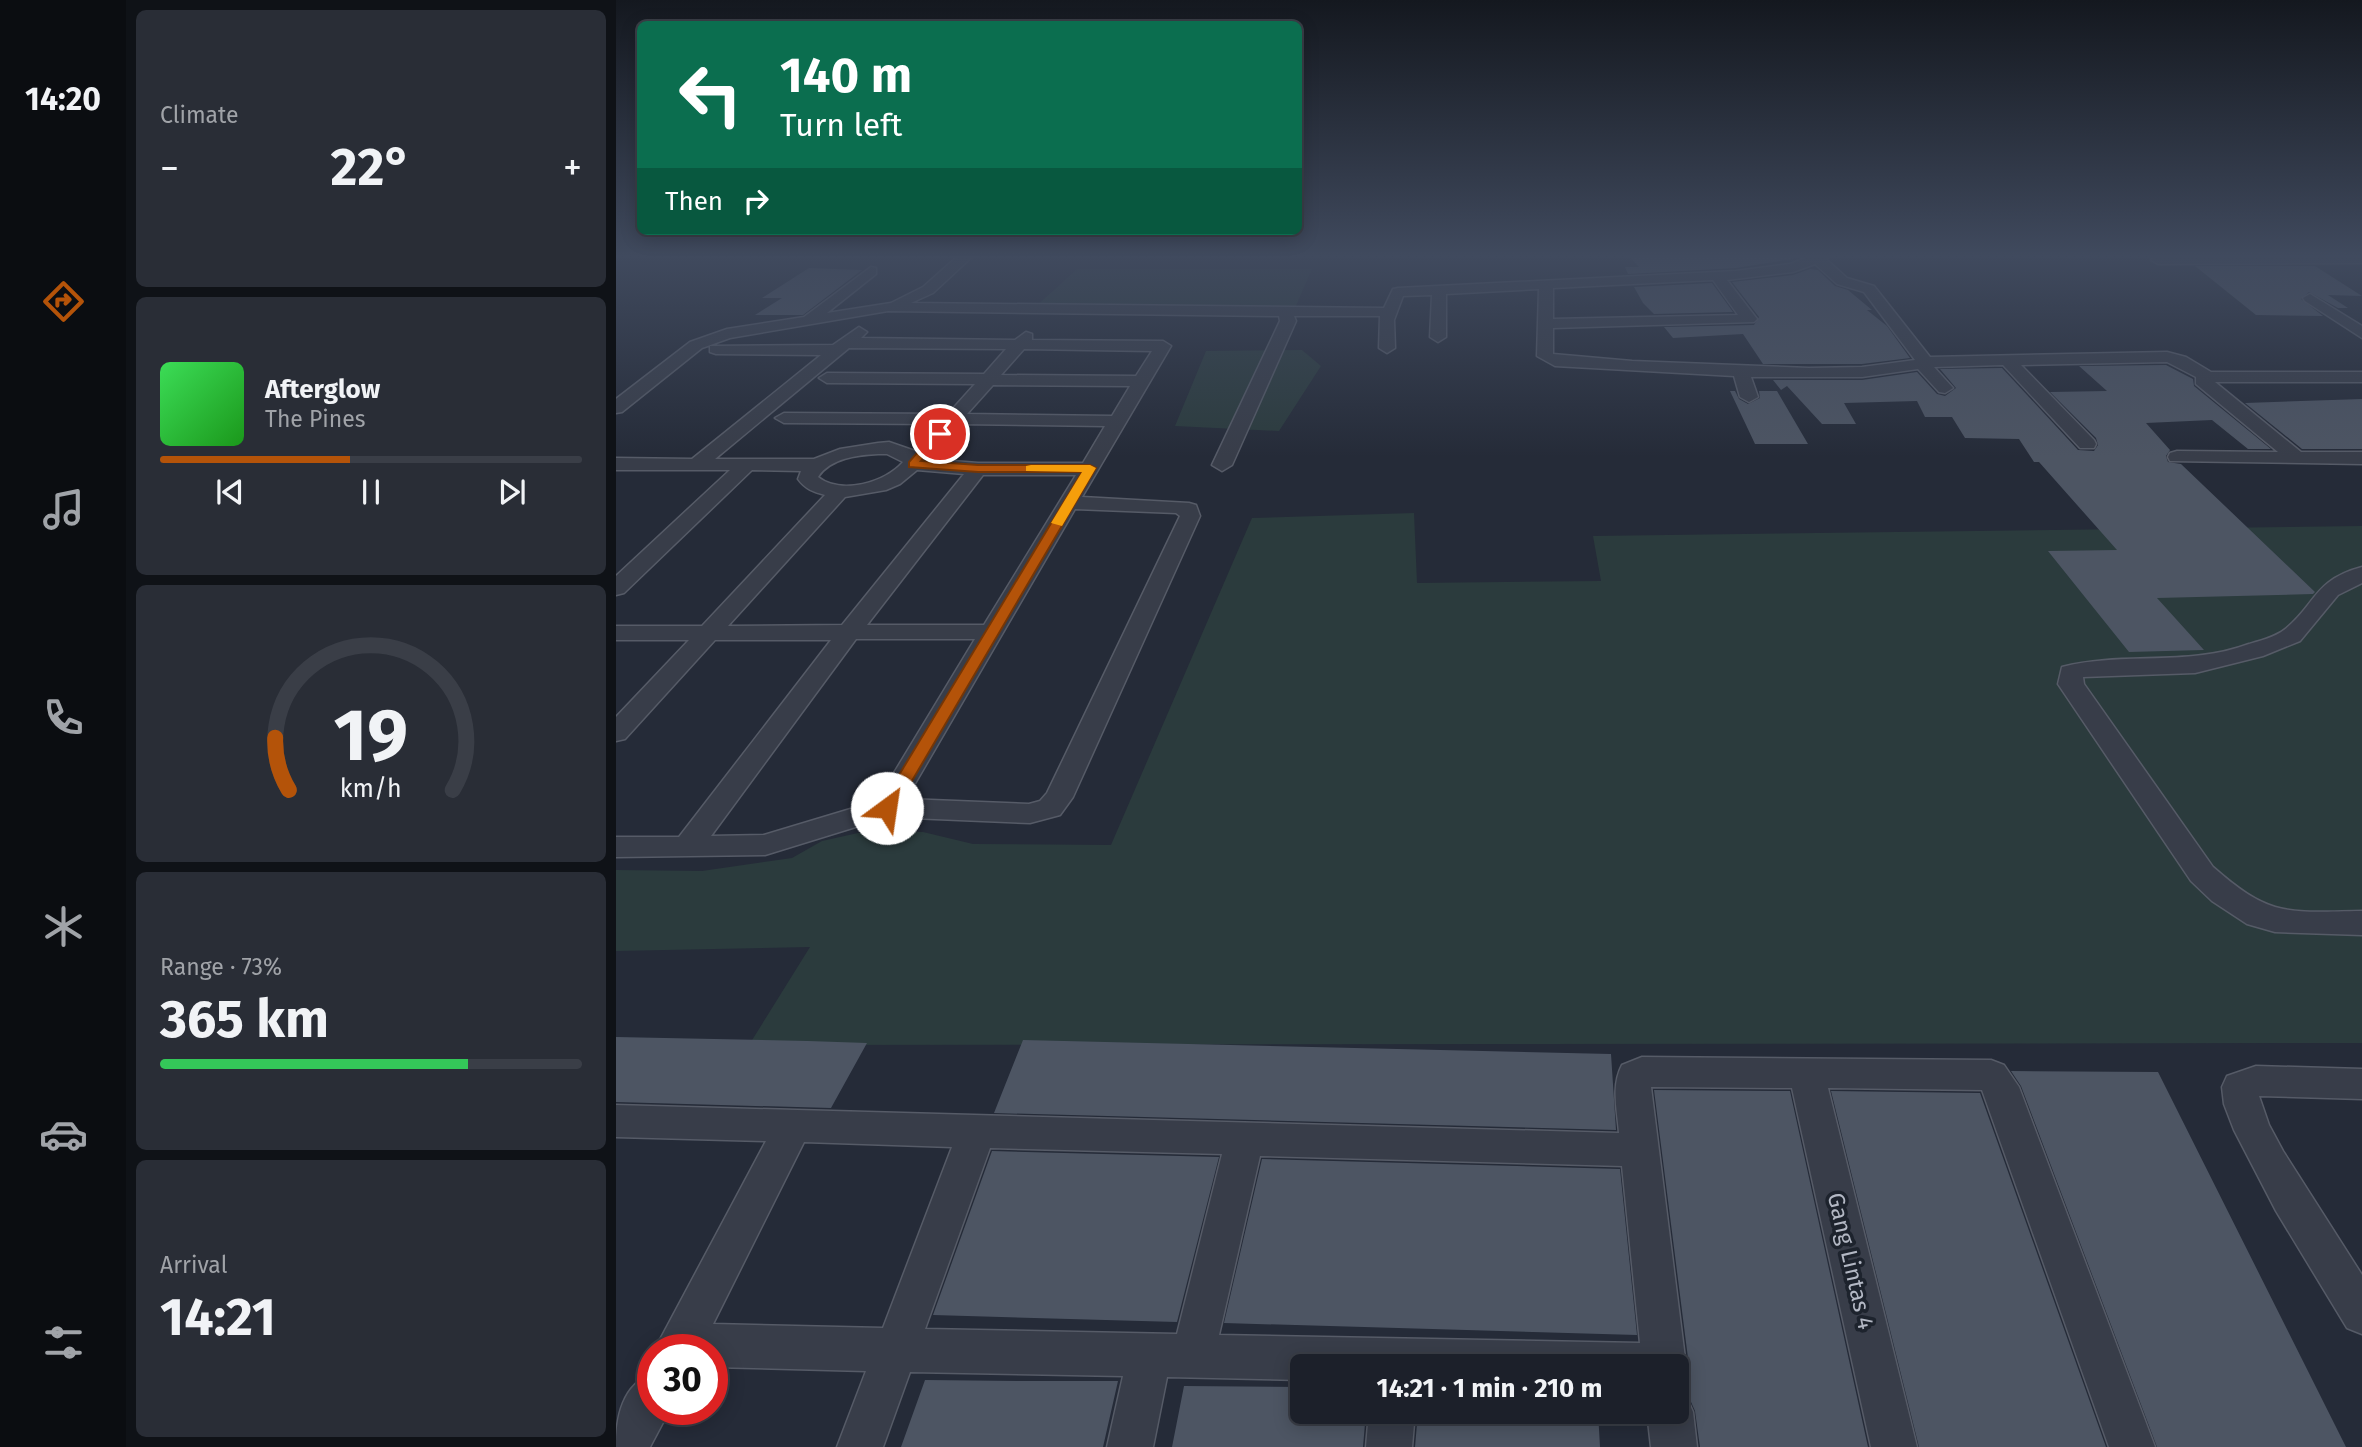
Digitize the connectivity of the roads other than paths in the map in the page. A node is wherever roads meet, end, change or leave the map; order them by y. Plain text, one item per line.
1 (796, 323) edge
2 (870, 323) edge
3 (1039, 323) edge
4 (1178, 323) edge
5 (1287, 323) edge
6 (1388, 323) edge
7 (1438, 323) edge
8 (1607, 323) edge
9 (1894, 323) edge
10 (2346, 323) edge
11 (1547, 324) joint
12 (2362, 333) edge
13 (1169, 336) junction
14 (1438, 337) dead end
15 (1018, 345) junction
16 (842, 346) junction
17 (1387, 348) dead end
18 (716, 349) dead end
19 (2008, 361) junction
20 (1924, 364) junction
21 (1741, 370) junction
22 (2207, 377) junction
23 (2362, 377) edge
24 (827, 378) dead end
25 (988, 379) junction
26 (1141, 381) junction
27 (1945, 388) dead end
28 (1749, 397) dead end
29 (620, 415) edge
30 (784, 418) dead end
31 (953, 419) junction
32 (1118, 421) junction
33 (2087, 444) dead end
34 (2177, 457) dead end
35 (2297, 458) junction
36 (2362, 458) edge
37 (616, 464) edge
38 (638, 464) junction
39 (913, 464) junction
40 (696, 465) junction
41 (747, 465) junction
42 (816, 465) junction
43 (1222, 466) dead end
44 (1090, 468) junction
45 (978, 469) junction
46 (616, 482) edge
47 (841, 491) junction
48 (1069, 503) junction
49 (2362, 574) edge
50 (616, 588) edge
51 (849, 632) junction
52 (993, 632) junction
53 (616, 633) edge
54 (707, 634) junction
55 (616, 733) edge
56 (887, 808) junction
57 (616, 847) edge
58 (687, 847) junction
59 (2362, 923) edge
60 (1807, 1075) junction
61 (2362, 1084) edge
62 (616, 1121) edge
63 (794, 1125) junction
64 (977, 1131) junction
65 (1245, 1139) junction
66 (1640, 1150) junction
67 (2362, 1312) edge
68 (685, 1334) edge
69 (728, 1347) edge
70 (897, 1349) junction
71 (1663, 1354) edge
72 (1172, 1355) junction
73 (1290, 1359) edge
74 (1391, 1424) edge
75 (1671, 1424) edge
76 (637, 1425) edge
77 (625, 1447) edge
78 (860, 1447) edge
79 (1130, 1447) edge
80 (1389, 1447) edge
81 (1674, 1447) edge
82 (1894, 1447) edge
83 (2132, 1447) edge

1 - 29 street
2 - 16 street
3 - 15 street
4 - 13 street
5 - 43 street
6 - 17 street
7 - 14 street
8 - 11 street
9 - 20 street
10 - 12 street
11 - 21 street
13 - 15 street
13 - 26 street
15 - 16 street
15 - 25 street
16 - 18 street
16 - 40 street
19 - 20 street
19 - 22 street
19 - 33 street
20 - 21 street
20 - 27 street
21 - 28 street
22 - 23 street
22 - 35 street
24 - 25 street
25 - 26 street
25 - 31 street
26 - 32 street
30 - 31 street
31 - 32 street
31 - 39 street
32 - 44 street
34 - 35 street
35 - 36 street
37 - 38 street
38 - 40 street
38 - 46 street
39 - 42 street
39 - 45 street
39 - 47 street
40 - 41 street
41 - 42 street
41 - 50 street
42 - 47 street
44 - 45 street
44 - 48 street
45 - 51 street
47 - 54 street
48 - 52 street
48 - 56 street
49 - 59 street
51 - 52 street
51 - 54 street
51 - 58 street
52 - 56 street
53 - 54 street
54 - 55 street
56 - 58 street
57 - 58 street
60 - 66 street
60 - 82 street, Gang Lintas 4
60 - 83 street
61 - 67 street
62 - 63 street
63 - 64 street
63 - 68 street
64 - 65 street
64 - 70 street
65 - 66 street
65 - 72 street
66 - 71 street
69 - 70 street
70 - 72 street
70 - 78 street
72 - 73 street
72 - 79 street
74 - 80 street
75 - 81 street
76 - 77 street

